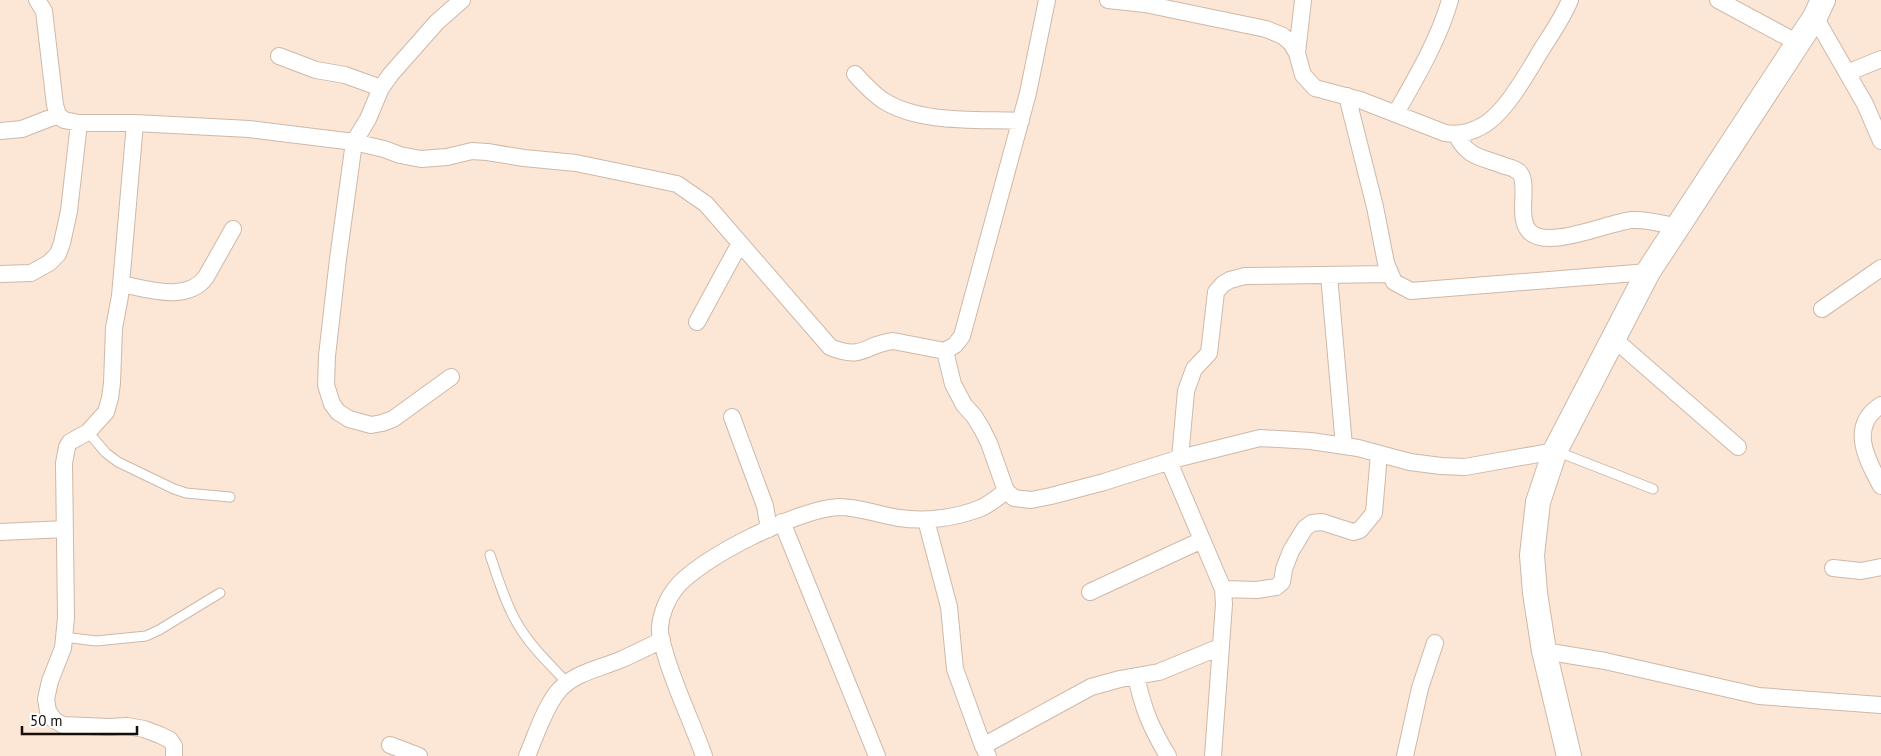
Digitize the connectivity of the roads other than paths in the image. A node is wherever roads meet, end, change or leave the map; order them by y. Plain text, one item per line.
1 (37, 0) edge
2 (462, 0) edge
3 (1047, 0) edge
4 (1108, 0) edge
5 (1303, 0) edge
6 (1450, 0) edge
7 (1570, 0) edge
8 (1718, 0) edge
9 (1819, 8) edge
10 (1798, 43) junction
11 (1297, 53) junction
12 (279, 56) dead end
13 (1881, 59) edge
14 (1847, 73) junction
15 (855, 74) dead end
16 (381, 88) junction
17 (1347, 96) junction
18 (1396, 113) junction
19 (58, 114) junction
20 (1021, 121) junction
21 (79, 123) junction
22 (136, 123) junction
23 (0, 132) edge
24 (1456, 134) junction
25 (1881, 141) edge
26 (354, 142) junction
27 (1678, 227) junction
28 (233, 229) dead end
29 (740, 243) junction
30 (1881, 268) edge
31 (1648, 272) junction
32 (0, 274) edge
33 (1390, 274) junction
34 (1329, 275) junction
35 (121, 284) junction
36 (1822, 308) dead end
37 (697, 322) dead end
38 (1614, 339) junction
39 (945, 351) junction
40 (451, 377) dead end
41 (1881, 405) edge
42 (732, 417) dead end
43 (88, 432) junction
44 (1344, 446) junction
45 (1738, 447) dead end
46 (1555, 451) junction
47 (1379, 454) junction
48 (1174, 460) junction
49 (1881, 486) edge
50 (1653, 489) dead end
51 (1006, 491) junction
52 (230, 497) dead end
53 (926, 520) junction
54 (776, 526) junction
55 (64, 529) junction
56 (0, 532) edge
57 (1202, 540) junction
58 (490, 555) dead end
59 (1881, 567) edge
60 (1833, 568) dead end
61 (1223, 589) junction
62 (1090, 592) dead end
63 (220, 593) dead end
64 (64, 637) junction
65 (662, 640) junction
66 (1435, 644) dead end
67 (1220, 648) junction
68 (1544, 651) junction
69 (1136, 676) junction
70 (567, 683) junction
71 (1881, 705) edge
72 (390, 745) dead end
73 (986, 751) edge
74 (174, 756) edge
75 (419, 756) edge
76 (527, 756) edge
77 (704, 756) edge
78 (877, 756) edge
79 (1168, 756) edge
80 (1213, 756) edge
81 (1405, 756) edge
82 (1569, 756) edge

1 - 19 street
2 - 16 street
3 - 20 street
4 - 11 street
5 - 11 street
6 - 18 street
7 - 24 street
8 - 10 street
9 - 10 street
9 - 14 street
10 - 27 street
11 - 17 street
12 - 16 street
13 - 14 street
14 - 25 street
15 - 20 street
16 - 26 street
17 - 18 street
17 - 33 street
18 - 24 street
19 - 21 street
19 - 23 street
20 - 39 street
21 - 22 street
21 - 32 street
22 - 26 street
22 - 35 street
24 - 27 street
26 - 29 street
26 - 40 street
27 - 31 street
28 - 35 street
29 - 37 street
29 - 39 street
30 - 36 street
31 - 33 street
31 - 38 street
33 - 34 street
34 - 44 street
34 - 48 street
35 - 43 street
38 - 45 street
38 - 46 street
39 - 51 street
41 - 49 street
42 - 54 street
43 - 52 lane
43 - 55 street
44 - 47 street
44 - 48 street
46 - 47 street
46 - 50 lane
46 - 68 street
47 - 61 street
48 - 51 street
48 - 57 street
51 - 53 street
53 - 54 street
53 - 73 street
54 - 65 street
54 - 78 street
55 - 56 street
55 - 64 street
57 - 61 street
57 - 62 street
58 - 70 lane
59 - 60 street
61 - 67 street
63 - 64 lane
64 - 74 street
65 - 70 street
65 - 77 street
66 - 81 street
67 - 69 street
67 - 80 street
68 - 71 street
68 - 82 street
69 - 73 street
69 - 79 street
70 - 76 street
72 - 75 street

